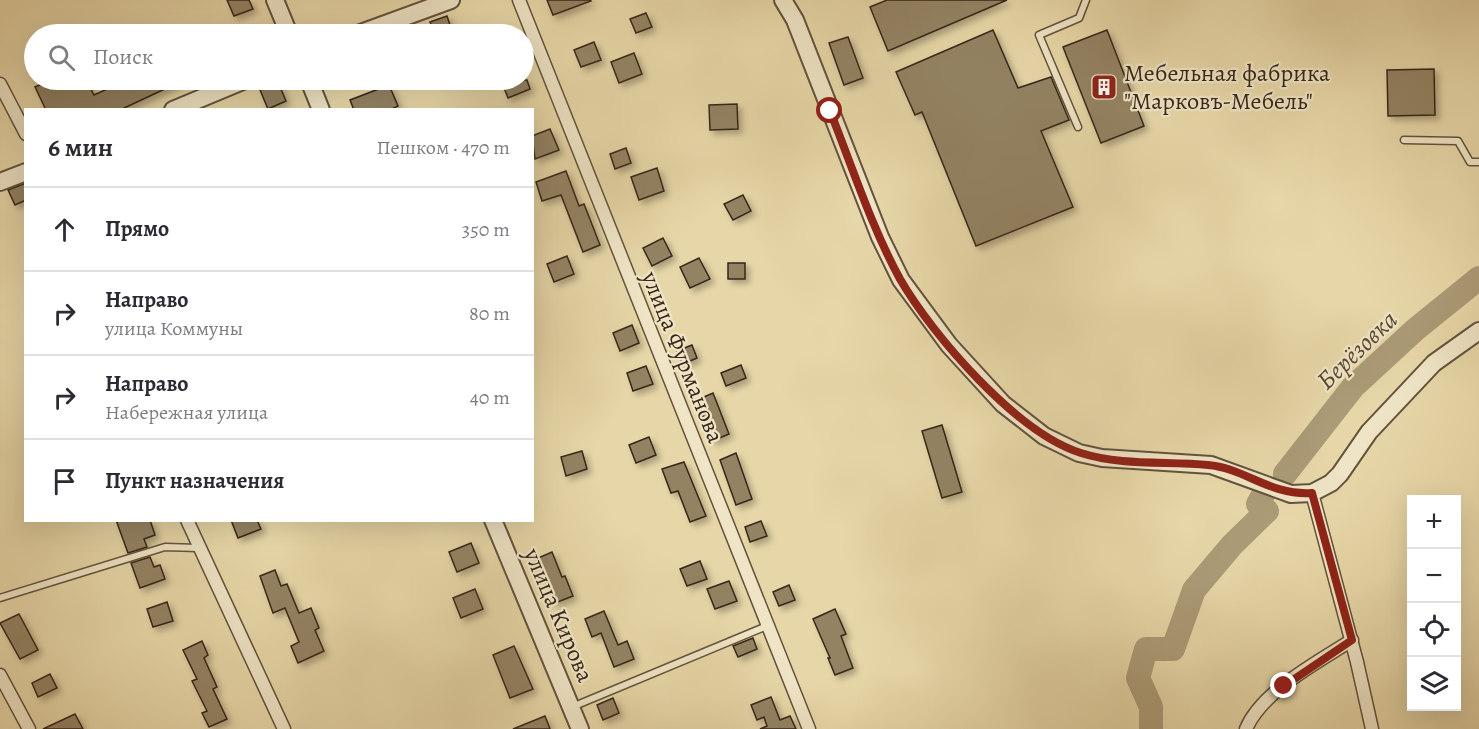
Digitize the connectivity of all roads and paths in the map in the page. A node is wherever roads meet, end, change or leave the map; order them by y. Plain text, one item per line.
1 (275, 0) edge
2 (451, 0) edge
3 (519, 0) edge
4 (783, 0) edge
5 (1086, 0) edge
6 (285, 24) edge
7 (385, 24) edge
8 (529, 24) edge
9 (534, 38) edge
10 (0, 84) edge
11 (220, 90) edge
12 (313, 90) edge
13 (178, 108) edge
14 (320, 108) edge
15 (1078, 127) dead end
16 (24, 130) edge
17 (1404, 140) dead end
18 (1479, 162) edge
19 (24, 172) edge
20 (0, 182) edge
21 (1479, 331) edge
22 (1312, 493) junction
23 (188, 522) edge
24 (494, 522) edge
25 (198, 548) junction
26 (0, 598) edge
27 (767, 626) junction
28 (1352, 640) junction
29 (0, 675) edge
30 (571, 707) junction
31 (28, 729) edge
32 (284, 729) edge
33 (580, 729) edge
34 (809, 729) edge
35 (1246, 729) edge
36 (1372, 729) edge

1 - 6 street
2 - 7 street
3 - 8 street, улица Фурманова
4 - 22 street
5 - 15 lane
9 - 27 street, улица Фурманова
10 - 16 street
11 - 13 street
12 - 14 street
17 - 18 lane
19 - 20 street
21 - 22 street
22 - 28 street
23 - 25 street
24 - 30 street, улица Кирова
25 - 26 lane
25 - 32 street
27 - 30 lane
27 - 34 street, улица Фурманова
28 - 35 street
28 - 36 street
29 - 31 street
30 - 33 street, улица Кирова

